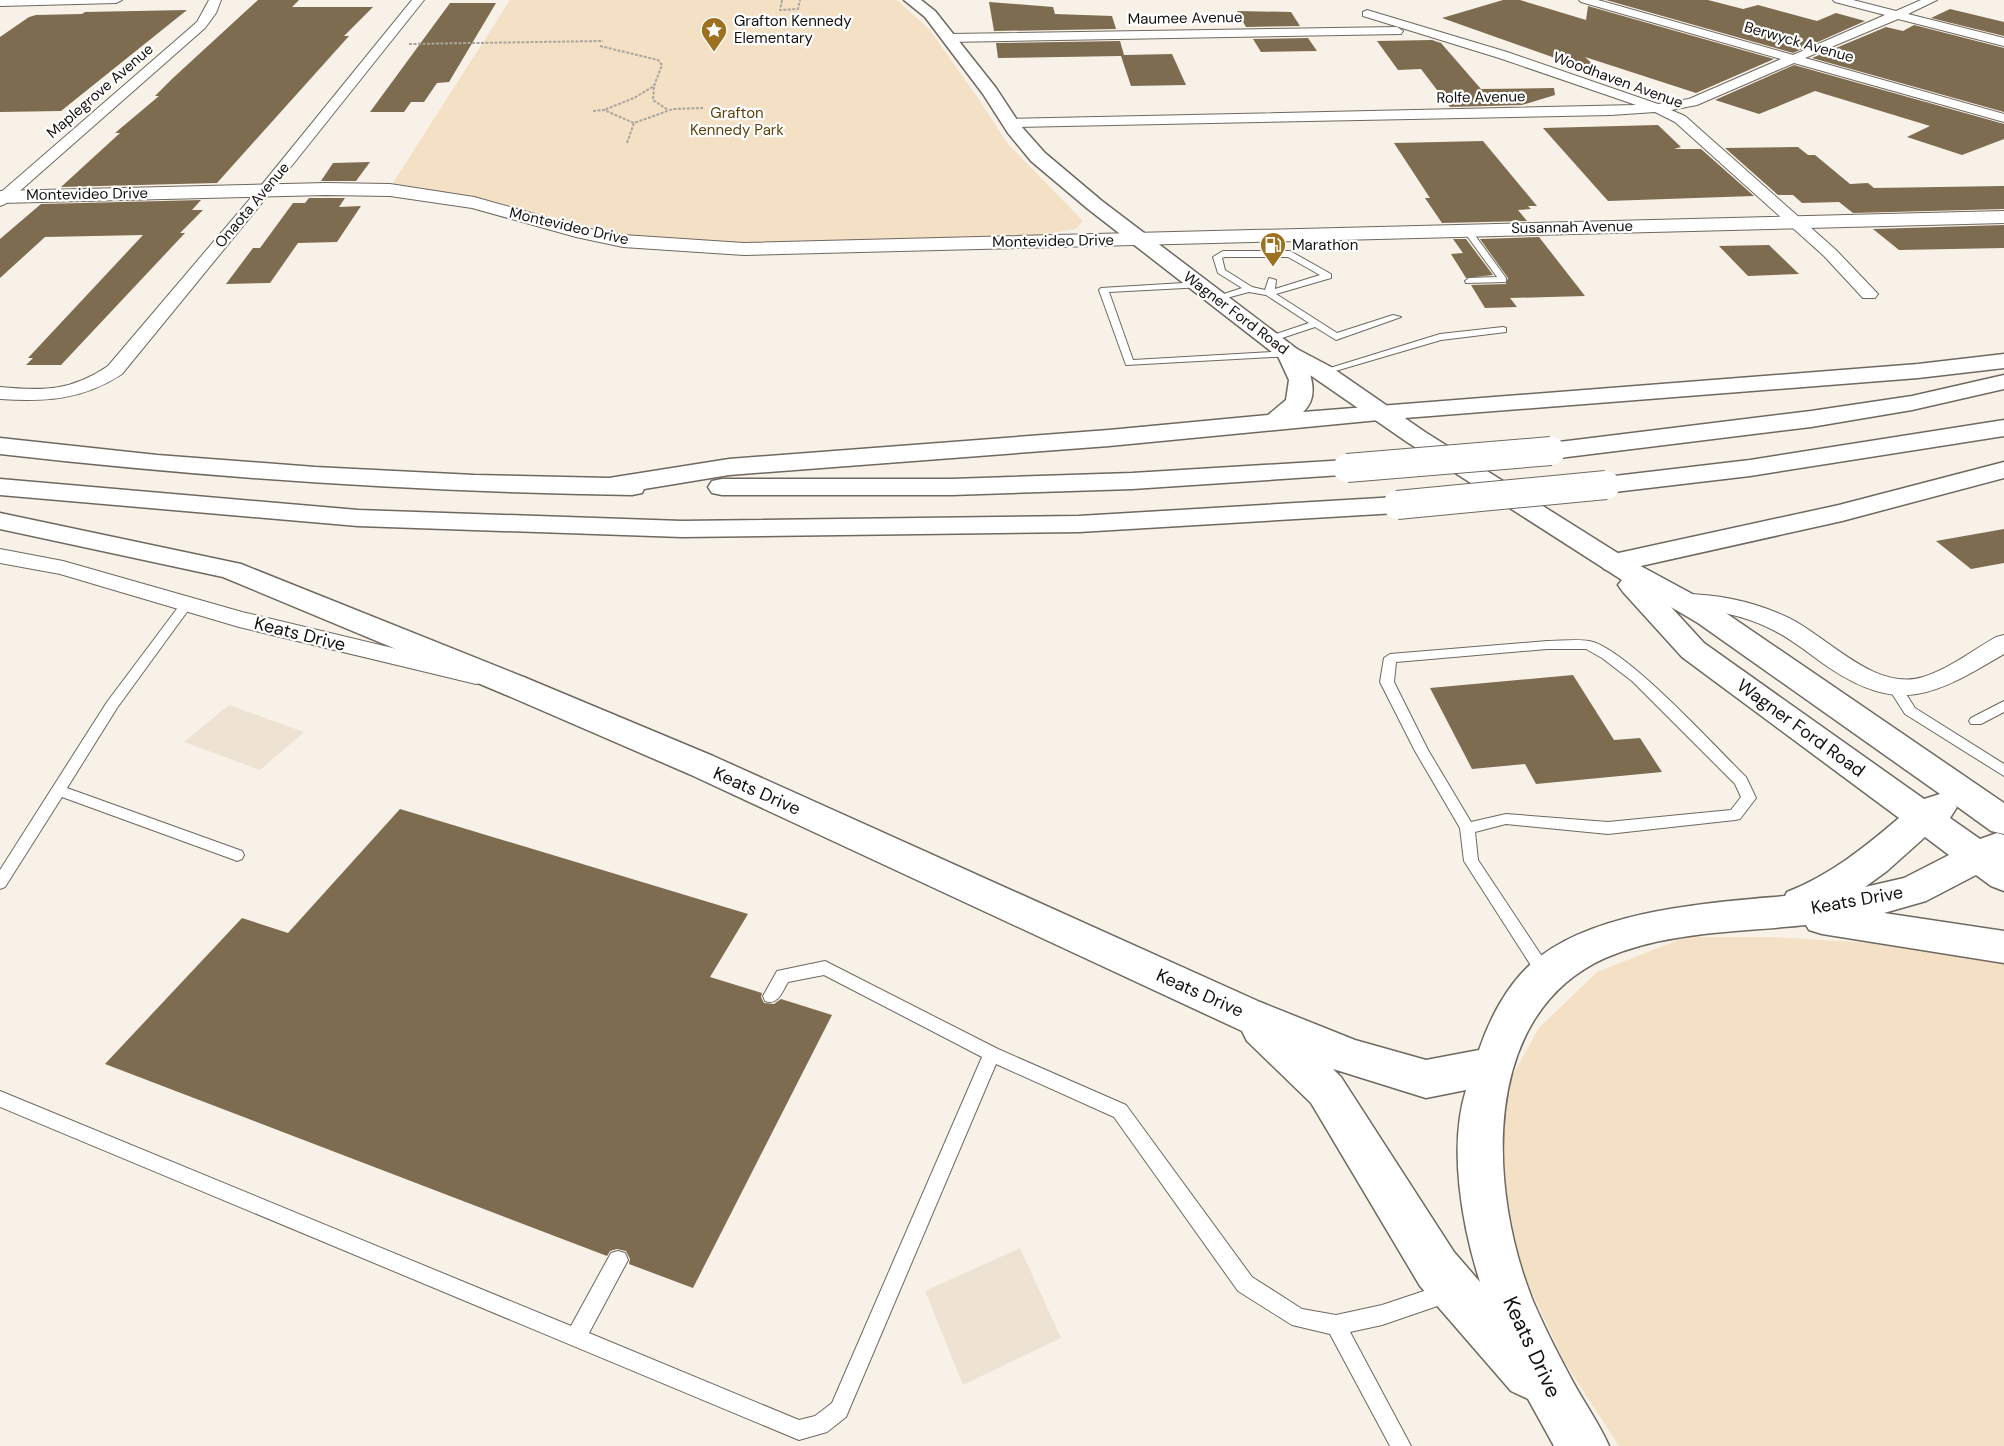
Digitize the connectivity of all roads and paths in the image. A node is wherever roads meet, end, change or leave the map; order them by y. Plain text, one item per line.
1 (116, 0) edge
2 (215, 0) edge
3 (418, 0) edge
4 (782, 0) edge
5 (800, 0) edge
6 (911, 0) edge
7 (1585, 0) edge
8 (1839, 0) edge
9 (1931, 0) edge
10 (22, 1) edge
11 (0, 3) edge
12 (1367, 14) dead end
13 (1897, 15) junction
14 (0, 16) edge
15 (1422, 30) junction
16 (948, 38) junction
17 (603, 41) dead end
18 (2004, 42) edge
19 (382, 45) junction
20 (600, 46) dead end
21 (1792, 57) junction
22 (654, 86) junction
23 (703, 108) dead end
24 (1657, 108) junction
25 (604, 110) junction
26 (669, 110) junction
27 (593, 111) dead end
28 (2004, 118) edge
29 (634, 123) junction
30 (1010, 123) junction
31 (627, 143) dead end
32 (265, 190) junction
33 (2, 198) edge
34 (2004, 217) edge
35 (1793, 222) junction
36 (1466, 230) junction
37 (1257, 236) junction
38 (1139, 239) junction
39 (1265, 257) junction
40 (1272, 280) dead end
41 (1469, 281) dead end
42 (1200, 285) junction
43 (1249, 290) junction
44 (1269, 293) junction
45 (1869, 294) dead end
46 (1218, 299) junction
47 (1396, 317) dead end
48 (1316, 324) junction
49 (1503, 330) dead end
50 (1279, 347) junction
51 (2004, 361) edge
52 (1322, 372) junction
53 (2004, 382) edge
54 (0, 393) edge
55 (1379, 412) junction
56 (1276, 421) junction
57 (2004, 428) edge
58 (0, 446) edge
59 (2004, 470) edge
60 (611, 486) junction
61 (0, 487) edge
62 (0, 521) edge
63 (0, 556) edge
64 (1614, 563) junction
65 (1682, 601) junction
66 (195, 607) junction
67 (2004, 643) edge
68 (1750, 645) junction
69 (515, 686) junction
70 (1894, 686) junction
71 (2004, 706) edge
72 (1976, 721) dead end
73 (2004, 771) edge
74 (59, 790) junction
75 (1931, 812) junction
76 (1467, 828) junction
77 (1997, 851) edge
78 (237, 855) dead end
79 (0, 883) edge
80 (1779, 912) junction
81 (2004, 947) edge
82 (1545, 973) junction
83 (771, 996) dead end
84 (1246, 1014) junction
85 (992, 1054) junction
86 (1492, 1066) junction
87 (0, 1098) edge
88 (618, 1260) dead end
89 (1499, 1273) junction
90 (1456, 1290) junction
91 (1336, 1325) junction
92 (575, 1338) junction
93 (1574, 1431) edge
94 (1401, 1446) edge

1 - 10 street
2 - 33 street, Maplegrove Avenue
3 - 19 street, Onaota Avenue
4 - 5 path
6 - 16 main road, Wagner Ford Road
7 - 21 street, Berwyck Avenue
8 - 13 street
9 - 13 street, Rolfe Avenue
10 - 11 street
10 - 14 street
12 - 15 street, Woodhaven Avenue
13 - 18 street
13 - 21 street, Rolfe Avenue
15 - 16 street, Maumee Avenue
15 - 24 street, Woodhaven Avenue
16 - 30 main road, Wagner Ford Road
17 - 19 path
19 - 32 street, Onaota Avenue
20 - 22 path
21 - 24 street, Rolfe Avenue
21 - 28 street, Berwyck Avenue
22 - 25 path
22 - 26 path
23 - 26 path
24 - 30 street, Rolfe Avenue
24 - 35 street, Woodhaven Avenue
25 - 27 path
25 - 29 path
26 - 29 path
29 - 31 path
30 - 38 main road, Wagner Ford Road
32 - 33 street, Montevideo Drive
32 - 38 street, Montevideo Drive
32 - 54 street, Onaota Avenue
34 - 35 street, Susannah Avenue
35 - 36 street, Susannah Avenue
35 - 45 street, Woodhaven Avenue
36 - 37 street, Susannah Avenue
36 - 41 lane
37 - 38 street, Susannah Avenue
37 - 39 lane
38 - 42 main road, Wagner Ford Road
39 - 43 lane
39 - 44 lane
40 - 44 lane
42 - 46 main road, Wagner Ford Road
42 - 50 lane
43 - 44 lane
43 - 46 lane
44 - 48 lane
46 - 50 main road, Wagner Ford Road
47 - 48 lane
48 - 50 lane
49 - 52 lane
50 - 52 main road, Wagner Ford Road
50 - 56 main road
51 - 55 main road
52 - 55 main road, Wagner Ford Road
53 - 60 main road, bridge
55 - 56 main road
55 - 64 main road, Wagner Ford Road
56 - 60 main road
57 - 61 main road, bridge
58 - 60 main road
59 - 64 main road
62 - 69 main road
63 - 66 street, Keats Drive
64 - 65 main road, Wagner Ford Road
64 - 75 main road, Wagner Ford Road
65 - 68 main road, Wagner Ford Road
65 - 70 street
66 - 69 street, Keats Drive
66 - 74 lane
67 - 70 street
68 - 75 main road
68 - 77 main road, Wagner Ford Road
69 - 84 main road, Keats Drive
70 - 73 lane
71 - 72 lane
74 - 78 lane
74 - 79 lane
75 - 77 main road
75 - 80 main road, Keats Drive
76 - 76 lane
76 - 82 lane
77 - 80 main road, Keats Drive
80 - 81 main road
80 - 82 main road, Keats Drive
82 - 86 main road, Keats Drive
83 - 85 lane
84 - 86 main road, Keats Drive
84 - 90 main road
85 - 91 lane
85 - 92 lane
86 - 89 main road, Keats Drive
87 - 92 lane
88 - 92 lane
89 - 90 lane
89 - 93 main road, Keats Drive
90 - 91 lane
90 - 93 main road
91 - 94 lane

